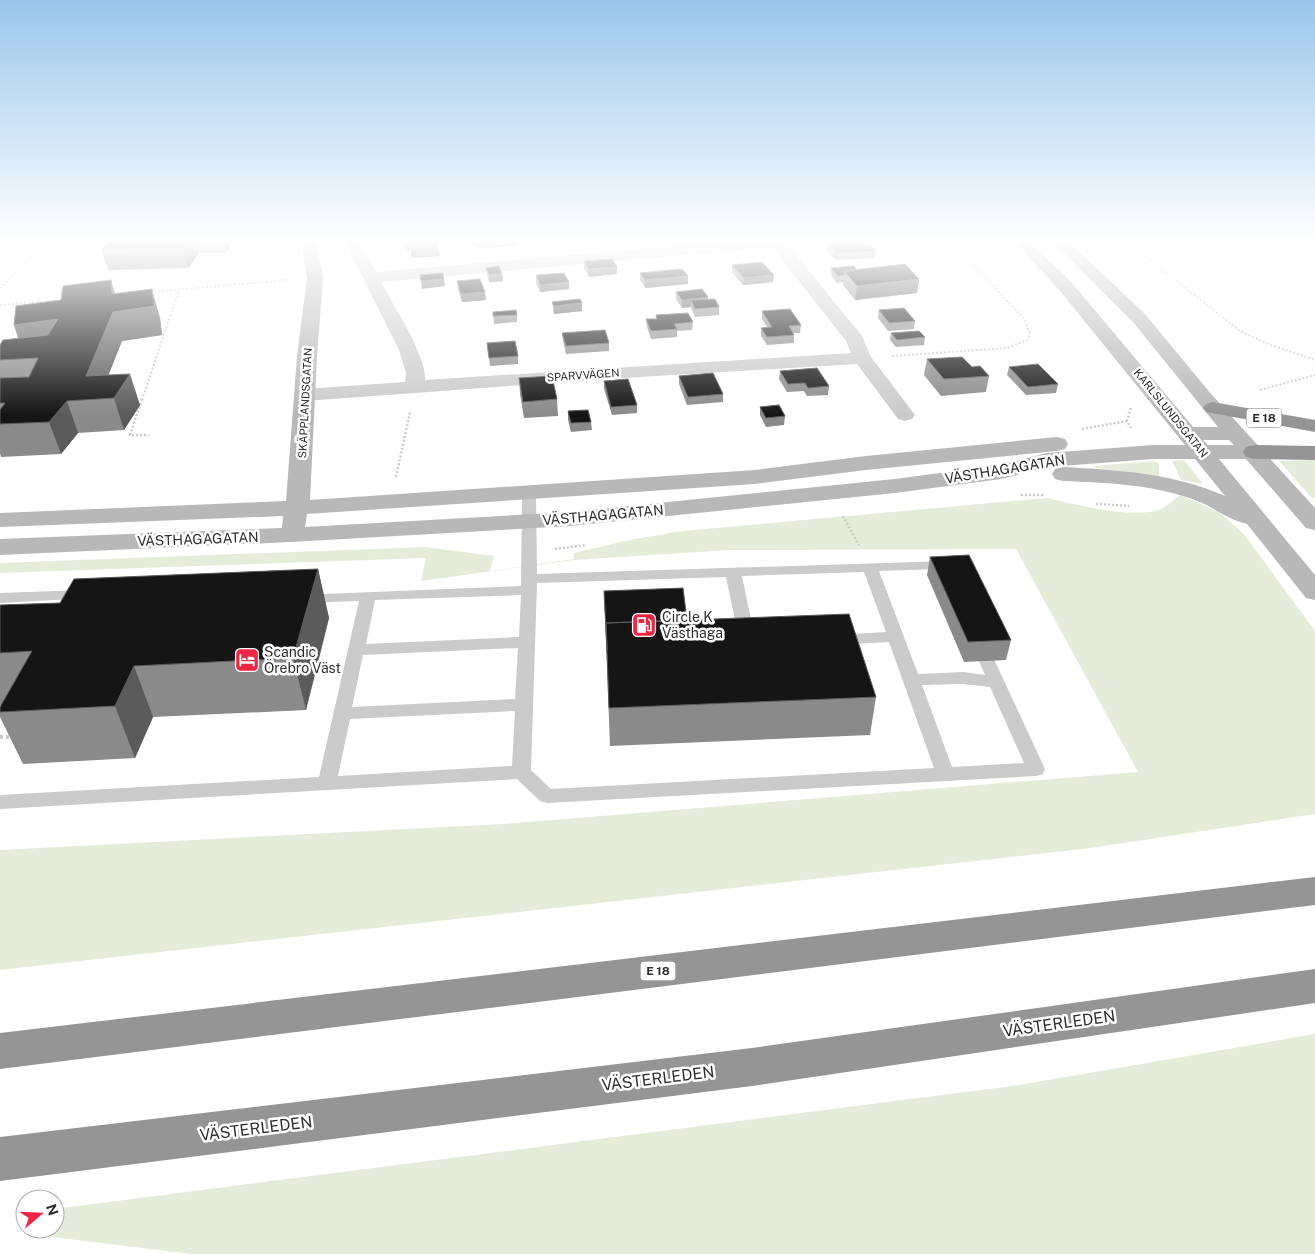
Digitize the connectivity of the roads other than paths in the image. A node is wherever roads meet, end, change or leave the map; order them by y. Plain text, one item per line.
1 (312, 299) edge
2 (381, 299) edge
3 (822, 299) edge
4 (1076, 299) edge
5 (1120, 299) edge
6 (862, 358) junction
7 (415, 387) junction
8 (305, 395) junction
9 (1213, 408) junction
10 (904, 415) dead end
11 (1315, 426) edge
12 (1315, 432) edge
13 (1236, 433) junction
14 (1186, 434) junction
15 (1202, 452) junction
16 (1254, 452) junction
17 (1315, 453) edge
18 (1001, 472) junction
19 (530, 495) junction
20 (297, 508) junction
21 (0, 520) edge
22 (530, 521) junction
23 (1315, 523) edge
24 (1262, 527) junction
25 (291, 535) junction
26 (0, 547) edge
27 (870, 567) junction
28 (734, 572) junction
29 (948, 574) edge
30 (529, 585) junction
31 (1315, 592) edge
32 (98, 595) edge
33 (368, 596) junction
34 (0, 598) edge
35 (293, 598) edge
36 (896, 637) junction
37 (817, 640) edge
38 (526, 642) junction
39 (758, 643) edge
40 (356, 650) junction
41 (987, 661) dead end
42 (912, 680) junction
43 (997, 682) junction
44 (524, 705) junction
45 (342, 714) junction
46 (521, 772) junction
47 (946, 773) junction
48 (327, 784) junction
49 (0, 802) edge
50 (1315, 891) edge
51 (1315, 986) edge
52 (0, 1051) edge
53 (0, 1159) edge

1 - 8 main road, SKÄPPLANDSGATAN
2 - 7 street
3 - 6 street
4 - 14 main road, KARLSLUNDSGATAN
5 - 9 main road
6 - 7 street, SPARVVÄGEN
6 - 10 street
7 - 8 street, SPARVVÄGEN
8 - 20 main road, SKÄPPLANDSGATAN
9 - 11 highway, E 18
9 - 13 main road
12 - 13 highway, E 18
13 - 14 main road, E 18
13 - 16 main road
14 - 15 main road, KARLSLUNDSGATAN
14 - 19 main road, VÄSTHAGAGATAN
15 - 16 main road, VÄSTHAGAGATAN
15 - 18 main road, VÄSTHAGAGATAN
15 - 24 main road, KARLSLUNDSGATAN
16 - 17 highway
16 - 23 main road
18 - 22 main road, VÄSTHAGAGATAN
18 - 24 main road
19 - 20 main road, VÄSTHAGAGATAN
19 - 22 lane
20 - 21 main road, VÄSTHAGAGATAN
20 - 25 main road, SKÄPPLANDSGATAN
22 - 25 main road, VÄSTHAGAGATAN
22 - 30 lane
24 - 31 main road, KARLSLUNDSGATAN
25 - 26 main road, VÄSTHAGAGATAN
27 - 28 lane
27 - 29 lane
27 - 36 lane
28 - 30 lane
28 - 39 lane
30 - 33 lane
30 - 38 lane
32 - 34 lane
33 - 35 lane
33 - 40 lane
36 - 37 lane
36 - 42 lane
38 - 40 lane
38 - 44 lane
40 - 45 lane
41 - 43 lane
42 - 43 lane
42 - 47 lane
43 - 47 lane
44 - 45 lane
44 - 46 lane
45 - 48 lane
46 - 47 lane
46 - 48 lane
48 - 49 lane
50 - 52 highway, E 18
51 - 53 highway, VÄSTERLEDEN

